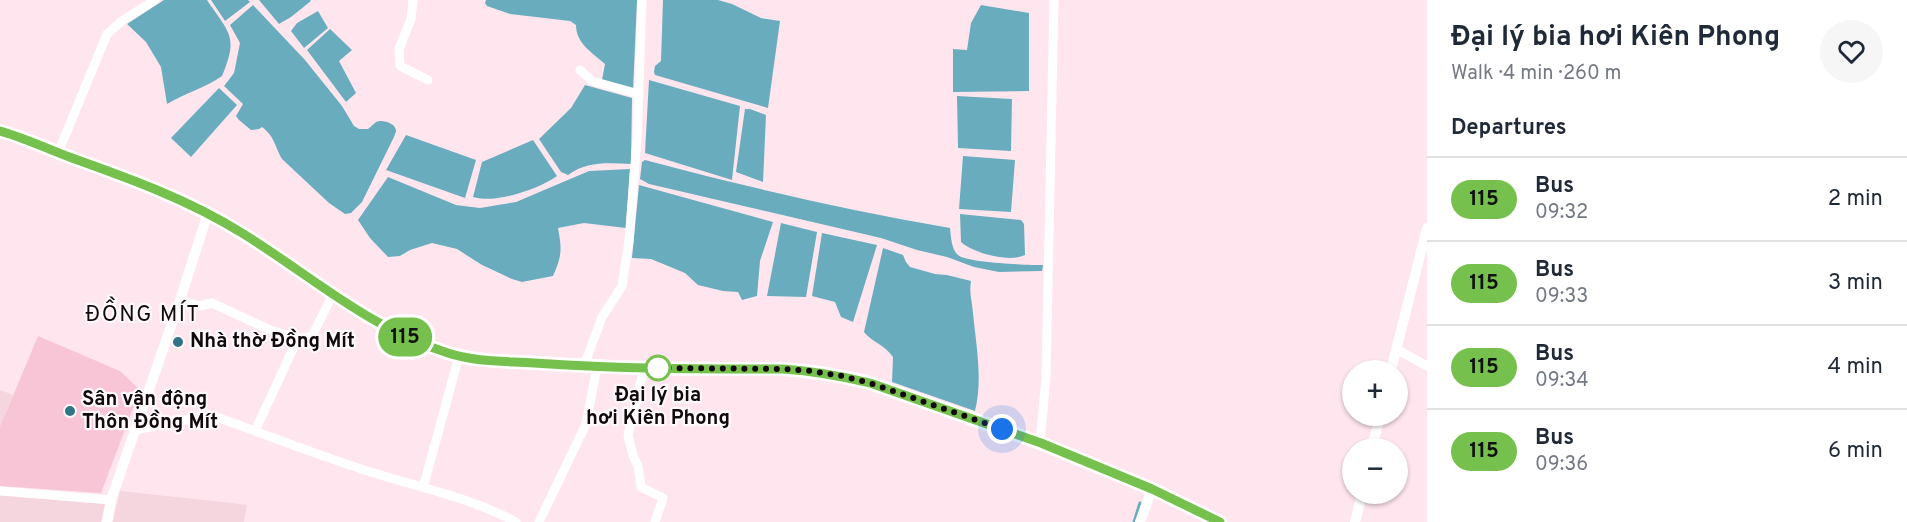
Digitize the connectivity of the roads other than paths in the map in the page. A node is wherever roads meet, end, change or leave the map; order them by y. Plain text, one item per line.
1 (155, 0) edge
2 (413, 0) edge
3 (642, 0) edge
4 (1054, 0) edge
5 (580, 70) dead end
6 (428, 80) dead end
7 (639, 94) junction
8 (0, 131) edge
9 (58, 153) junction
10 (208, 213) junction
11 (1427, 229) edge
12 (333, 294) junction
13 (180, 300) junction
14 (298, 338) junction
15 (1396, 349) junction
16 (459, 356) junction
17 (1393, 360) edge
18 (1427, 366) edge
19 (590, 367) junction
20 (644, 368) junction
21 (135, 430) junction
22 (255, 431) junction
23 (1041, 443) junction
24 (423, 488) junction
25 (1152, 489) junction
26 (0, 491) edge
27 (111, 500) junction
28 (1360, 504) edge
29 (107, 522) edge
30 (516, 522) edge
31 (539, 522) edge
32 (655, 522) edge
33 (1140, 522) edge
34 (1220, 522) edge
35 (1355, 522) edge

1 - 9 street
2 - 6 street
3 - 7 street
4 - 23 street
5 - 7 street
7 - 19 street
8 - 9 main road
9 - 10 main road
10 - 12 main road
10 - 13 street
11 - 15 street
12 - 14 street
12 - 16 main road
13 - 14 street
13 - 21 street
14 - 22 street
15 - 17 street
15 - 18 street
16 - 19 main road
16 - 24 street
19 - 20 main road
19 - 31 street
20 - 23 main road
20 - 32 street
21 - 22 street
21 - 27 street
22 - 24 street
23 - 25 main road
24 - 30 street
25 - 33 street
25 - 34 main road
26 - 27 street
27 - 29 street
28 - 35 street

